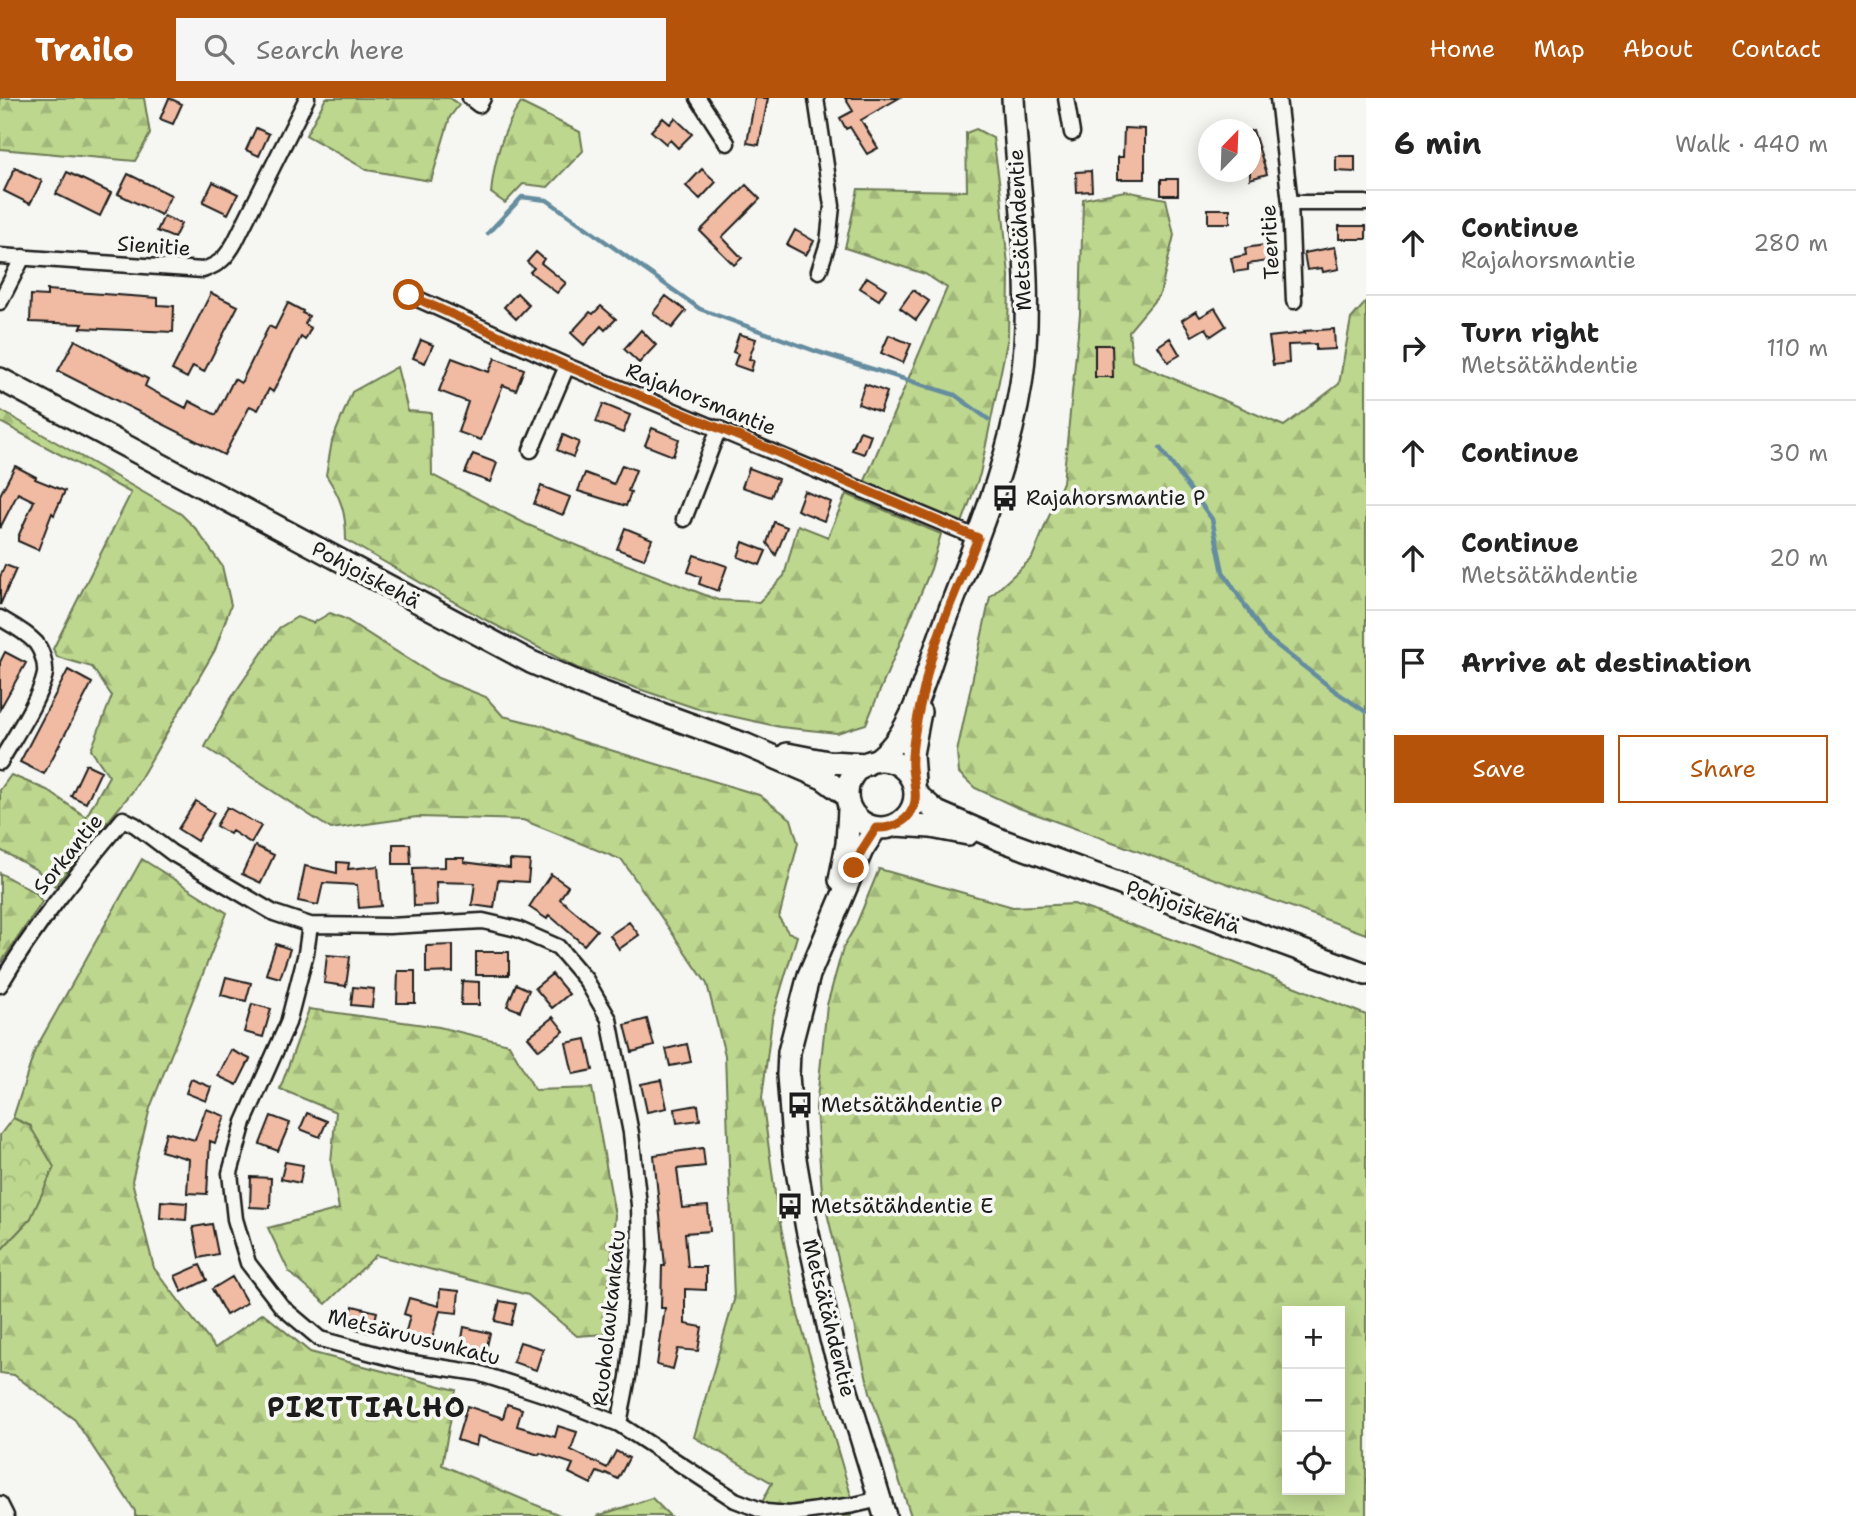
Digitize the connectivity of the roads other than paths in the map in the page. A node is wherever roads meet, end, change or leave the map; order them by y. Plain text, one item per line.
1 (307, 98) edge
2 (698, 98) edge
3 (816, 98) edge
4 (1013, 98) edge
5 (1066, 98) edge
6 (1278, 98) edge
7 (1072, 133) dead end
8 (727, 143) dead end
9 (1290, 203) junction
10 (1366, 203) edge
11 (0, 256) edge
12 (23, 257) junction
13 (819, 271) dead end
14 (409, 295) dead end
15 (0, 302) edge
16 (1294, 302) dead end
17 (567, 366) junction
18 (0, 379) edge
19 (719, 428) junction
20 (531, 450) dead end
21 (684, 519) dead end
22 (978, 538) junction
23 (0, 618) edge
24 (925, 682) junction
25 (744, 744) junction
26 (0, 762) edge
27 (871, 762) junction
28 (914, 788) junction
29 (847, 802) junction
30 (123, 819) joint
31 (886, 826) junction
32 (1001, 840) junction
33 (833, 914) junction
34 (310, 925) junction
35 (1366, 974) edge
36 (0, 985) edge
37 (619, 1424) junction
38 (0, 1504) edge
39 (882, 1507) edge
40 (6, 1516) edge

1 - 12 street, Sienitie
2 - 8 street
3 - 13 street
4 - 22 main road, Metsätähdentie
5 - 7 street
6 - 9 street, Teeritie
9 - 10 street
9 - 16 street, Teeritie
11 - 12 street, Sienitie
12 - 15 street
14 - 17 street, Rajahorsmantie
17 - 19 street, Rajahorsmantie
17 - 20 street
18 - 25 main road, Pohjoiskehä
19 - 21 street
19 - 22 street, Rajahorsmantie
22 - 24 main road, Metsätähdentie
23 - 26 street
24 - 27 main road, Metsätähdentie
24 - 28 main road, Metsätähdentie
25 - 27 main road, Pohjoiskehä
25 - 29 main road, Pohjoiskehä
27 - 28 main road
27 - 29 main road
28 - 31 main road
28 - 32 main road, Pohjoiskehä
29 - 31 main road
29 - 33 main road, Metsätähdentie
30 - 34 street, Ruoholaukankatu
30 - 36 street, Sorkantie
31 - 32 main road, Pohjoiskehä
31 - 33 main road, Metsätähdentie
32 - 35 main road, Pohjoiskehä
33 - 39 main road, Metsätähdentie
34 - 37 street, Ruoholaukankatu
34 - 37 street, Metsäruusunkatu
37 - 39 street, Metsäruusunkatu
38 - 40 street

